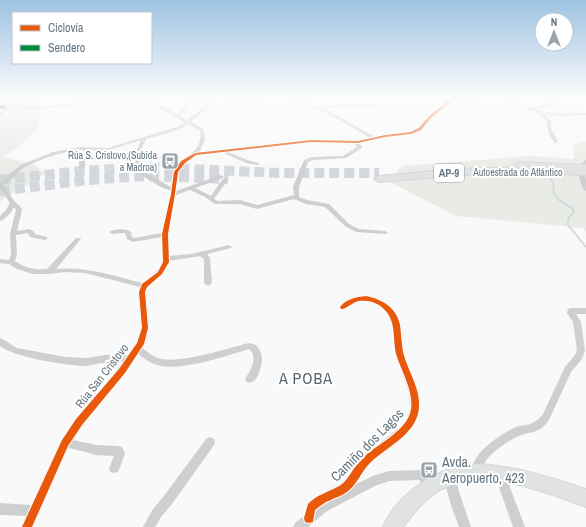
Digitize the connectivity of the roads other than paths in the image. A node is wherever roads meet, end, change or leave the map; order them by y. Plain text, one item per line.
1 (188, 123) edge
2 (190, 123) edge
3 (345, 123) edge
4 (425, 123) edge
5 (549, 123) edge
6 (143, 138) junction
7 (374, 138) junction
8 (355, 142) junction
9 (556, 142) dead end
10 (87, 148) junction
11 (224, 152) junction
12 (195, 154) junction
13 (586, 162) edge
14 (257, 164) dead end
15 (82, 168) dead end
16 (517, 169) junction
17 (586, 170) edge
18 (586, 173) edge
19 (379, 176) tunnel mouth
20 (0, 184) edge
21 (190, 188) junction
22 (586, 189) edge
23 (174, 192) junction
24 (295, 197) junction
25 (210, 198) junction
26 (13, 203) junction
27 (0, 219) edge
28 (112, 232) dead end
29 (384, 232) dead end
30 (14, 234) junction
31 (165, 234) junction
32 (45, 238) dead end
33 (78, 238) dead end
34 (229, 247) dead end
35 (202, 254) junction
36 (166, 259) junction
37 (0, 261) edge
38 (11, 262) junction
39 (49, 272) junction
40 (208, 283) dead end
41 (144, 286) junction
42 (342, 307) dead end
43 (585, 311) edge
44 (0, 341) edge
45 (137, 350) junction
46 (131, 358) junction
47 (250, 379) dead end
48 (210, 442) dead end
49 (65, 443) junction
50 (114, 468) dead end
51 (479, 472) junction
52 (499, 473) junction
53 (450, 477) junction
54 (432, 485) junction
55 (586, 498) edge
56 (0, 509) edge
57 (34, 511) junction
58 (310, 518) junction
59 (28, 527) edge
60 (149, 527) edge
61 (299, 527) edge
62 (392, 527) edge
63 (465, 527) edge
64 (519, 527) edge

1 - 6 street
2 - 12 street
3 - 7 street
4 - 7 street
5 - 9 street
6 - 10 street
6 - 23 street
7 - 8 street
8 - 11 street
8 - 24 street
10 - 15 street
10 - 20 street
11 - 12 street
11 - 14 street
12 - 23 street
13 - 22 street
16 - 17 highway, Autoestrada do Atlántico / AP-9, bridge
16 - 18 highway, Autoestrada do Atlántico / AP-9, bridge
16 - 19 highway, Autoestrada do Atlántico / AP-9
20 - 26 street
21 - 23 street
21 - 25 street
21 - 25 street
23 - 31 street
24 - 25 street
24 - 29 street
26 - 27 street
26 - 30 street
28 - 31 street
30 - 32 street
30 - 38 street
31 - 36 street
33 - 39 street
34 - 35 street
35 - 36 street
35 - 40 street
36 - 41 street
37 - 38 street
38 - 39 street
39 - 41 street
41 - 45 street, Rúa San Cristovo
42 - 58 street, Camiño dos Lagos
43 - 51 street
44 - 46 street
45 - 46 street, Rúa San Cristovo
45 - 47 street
46 - 49 street, Rúa San Cristovo
48 - 60 street
49 - 50 street
49 - 57 street, Rúa San Cristovo
51 - 52 main road
51 - 53 main road
52 - 55 main road
52 - 64 street
53 - 54 main road
53 - 63 street
54 - 58 street
54 - 62 main road
56 - 57 street
57 - 59 street, Rúa San Cristovo
58 - 61 street

